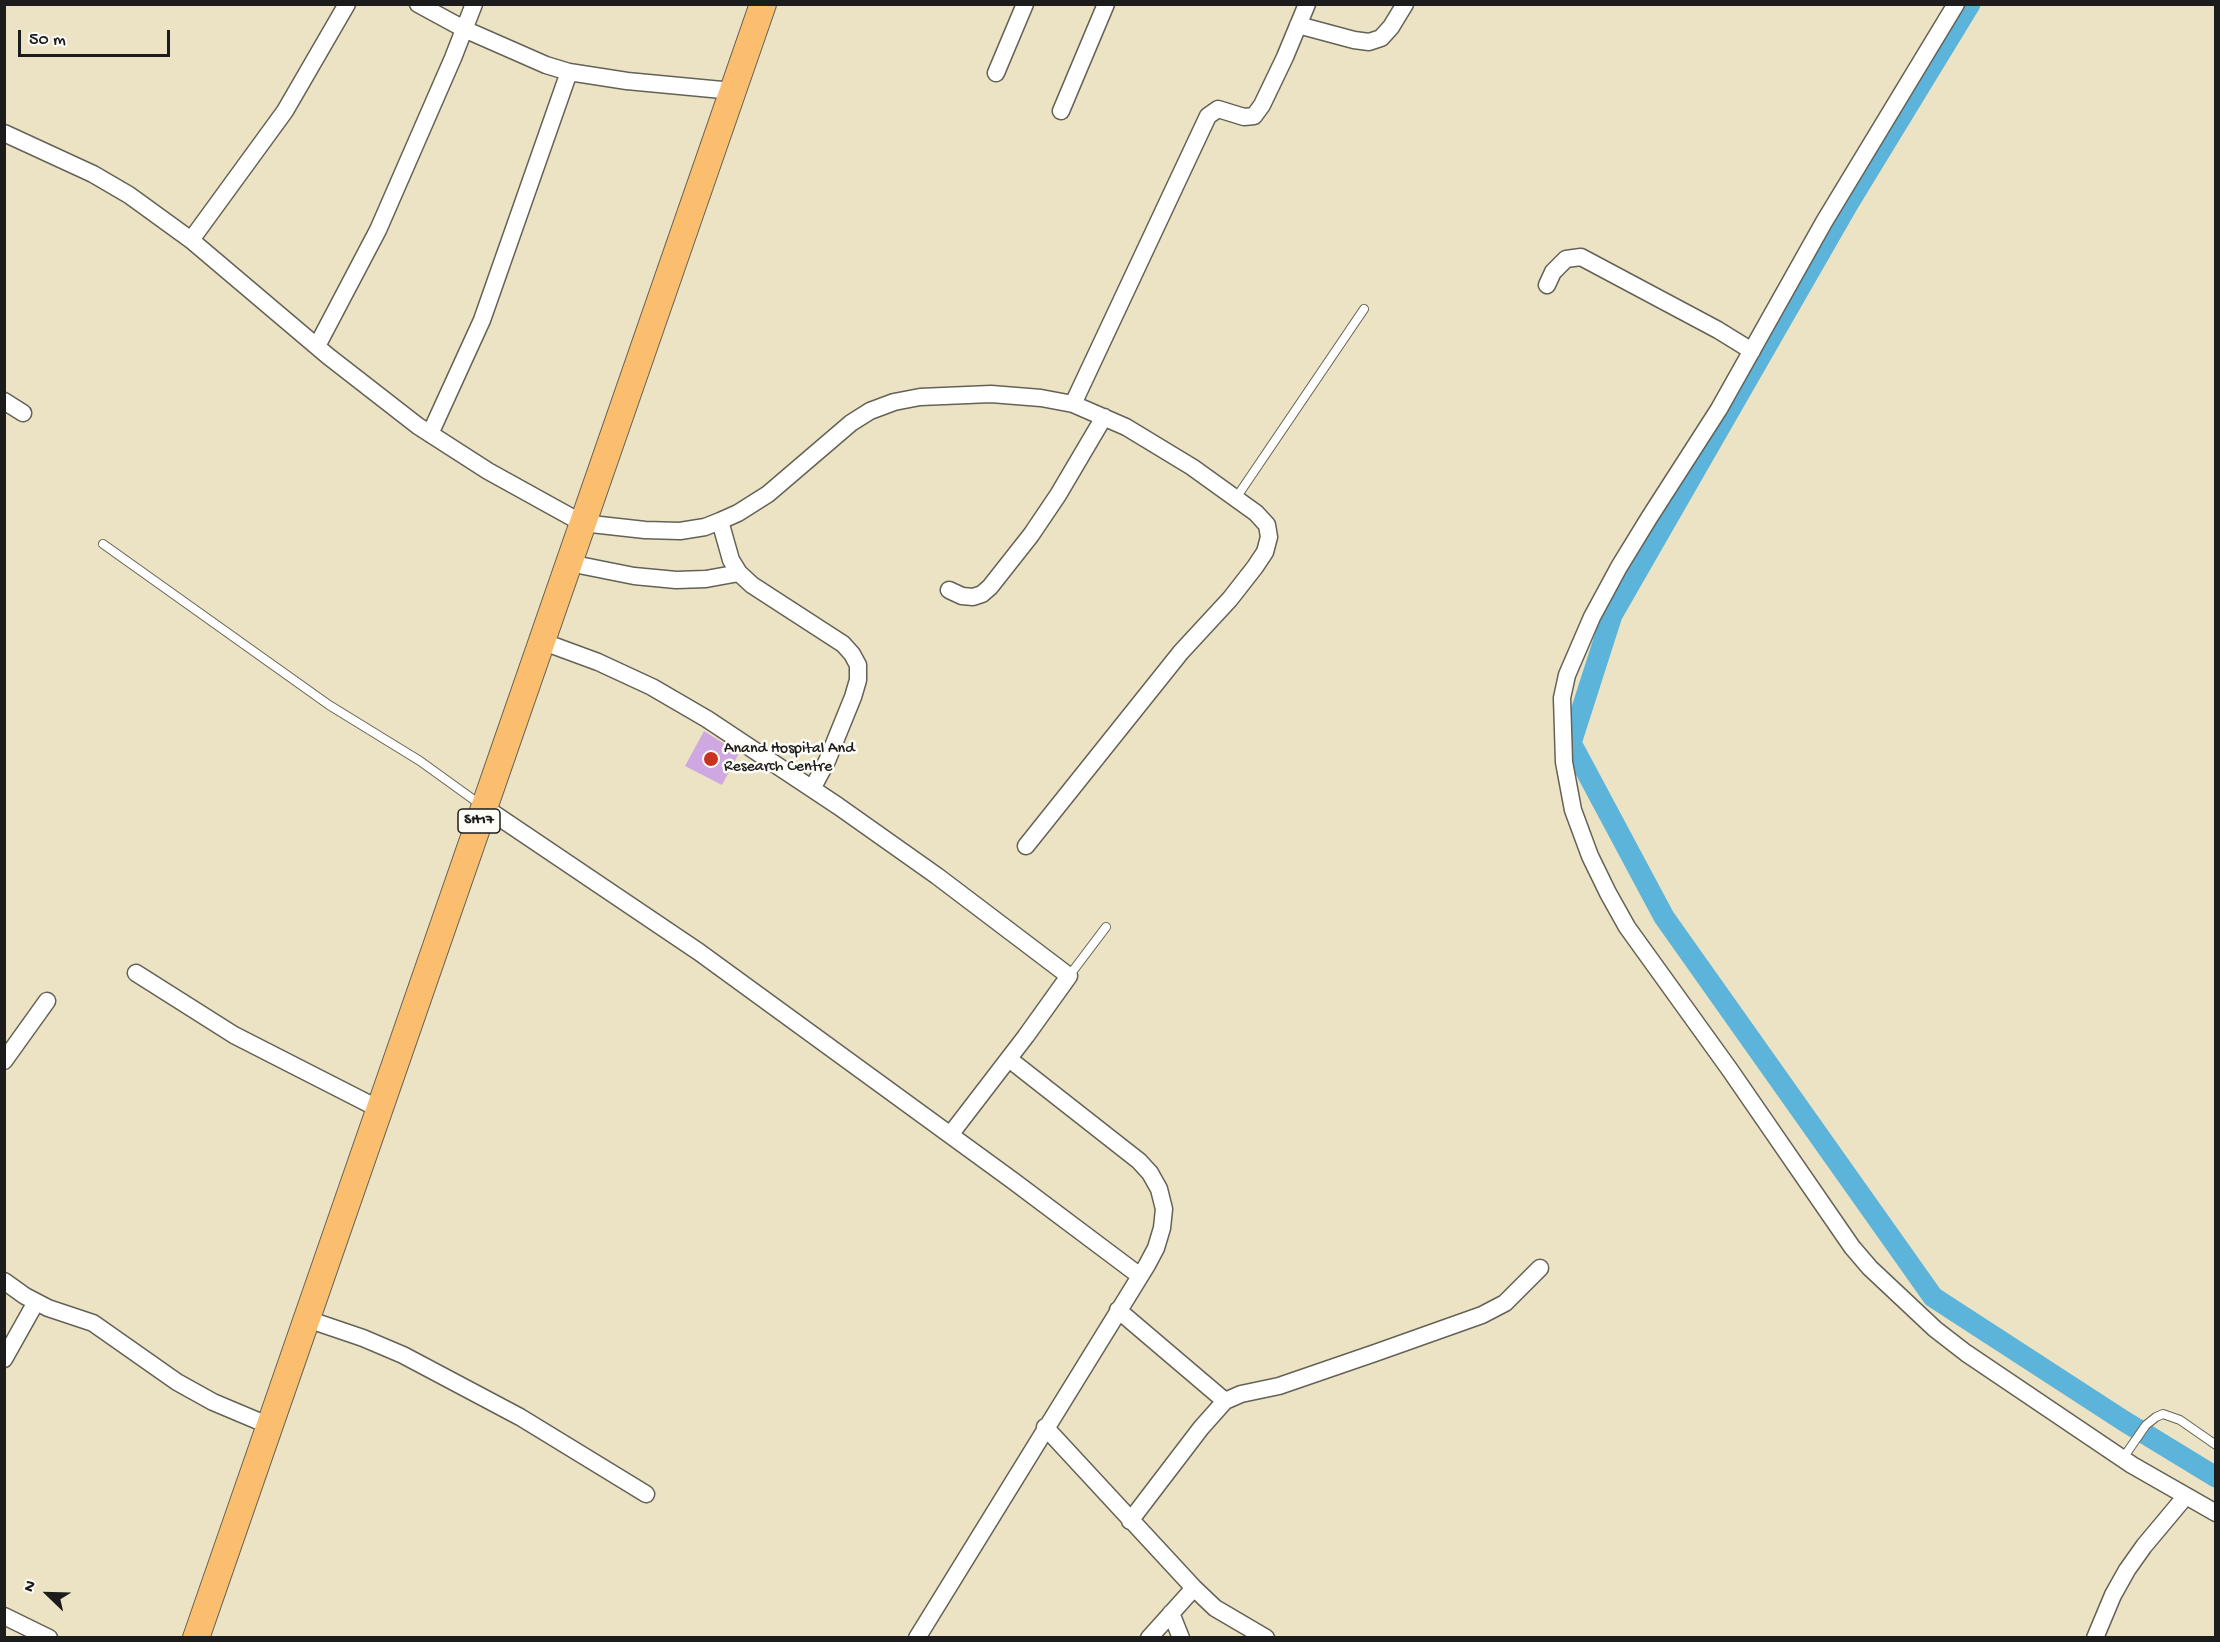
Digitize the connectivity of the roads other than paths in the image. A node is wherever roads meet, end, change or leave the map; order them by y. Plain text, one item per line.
1 (348, 4) edge
2 (418, 4) edge
3 (474, 4) edge
4 (763, 4) edge
5 (1025, 4) edge
6 (1106, 4) edge
7 (1306, 4) edge
8 (1405, 4) edge
9 (1956, 4) edge
10 (1298, 26) junction
11 (464, 29) junction
12 (568, 72) junction
13 (996, 73) dead end
14 (733, 91) junction
15 (1061, 111) dead end
16 (4, 134) edge
17 (191, 240) junction
18 (1547, 285) dead end
19 (1364, 309) dead end
20 (317, 346) junction
21 (1752, 351) junction
22 (4, 401) edge
23 (1073, 404) junction
24 (23, 413) dead end
25 (1104, 417) junction
26 (430, 435) junction
27 (1236, 498) junction
28 (720, 521) junction
29 (582, 524) junction
30 (103, 544) dead end
31 (569, 563) junction
32 (740, 573) junction
33 (949, 590) dead end
34 (541, 641) junction
35 (812, 789) junction
36 (484, 807) junction
37 (1026, 846) dead end
38 (1106, 927) dead end
39 (136, 974) dead end
40 (1070, 976) junction
41 (47, 1001) dead end
42 (1008, 1059) junction
43 (4, 1061) edge
44 (379, 1109) junction
45 (950, 1135) junction
46 (1540, 1268) dead end
47 (1140, 1276) junction
48 (4, 1281) edge
49 (36, 1302) junction
50 (1119, 1310) junction
51 (307, 1319) junction
52 (4, 1359) edge
53 (1225, 1401) junction
54 (270, 1426) junction
55 (1045, 1427) junction
56 (2216, 1445) edge
57 (2123, 1458) junction
58 (646, 1494) dead end
59 (2185, 1497) junction
60 (2216, 1513) edge
61 (1130, 1521) junction
62 (1194, 1588) junction
63 (1171, 1613) junction
64 (4, 1616) edge
65 (49, 1638) edge
66 (196, 1638) edge
67 (917, 1638) edge
68 (1149, 1638) edge
69 (1181, 1638) edge
70 (1266, 1638) edge
71 (2095, 1638) edge

1 - 17 street
2 - 11 street
3 - 11 street
4 - 14 main road, SH17
5 - 13 street
6 - 15 street
7 - 10 street
8 - 10 street
9 - 21 street
10 - 23 street
11 - 12 street
11 - 20 street
12 - 14 street
12 - 26 street
14 - 29 main road, SH17
16 - 17 street
17 - 20 street
18 - 21 street
19 - 27 lane
20 - 26 street
21 - 57 street
22 - 24 street
23 - 25 street
23 - 28 street
25 - 27 street
25 - 33 street
26 - 29 street
27 - 37 street
28 - 29 street
28 - 32 street
29 - 31 main road, SH17
30 - 36 lane
31 - 32 street
31 - 34 main road, SH17
32 - 35 street
34 - 35 street
34 - 36 main road, SH17
35 - 40 street
36 - 44 main road, SH17
36 - 45 street
38 - 40 lane
39 - 44 street
40 - 42 street
41 - 43 street
42 - 45 street
42 - 47 street
44 - 51 main road, SH17
45 - 47 street
46 - 53 street
47 - 50 street
48 - 49 street
49 - 52 street
49 - 54 street
50 - 53 street
50 - 55 street
51 - 54 main road, SH17
51 - 58 street
53 - 61 street
54 - 66 main road, SH17
55 - 61 street
55 - 67 street
56 - 57 lane
57 - 59 street
59 - 60 street
59 - 71 street
61 - 62 street
62 - 63 street
62 - 70 street
63 - 68 street
63 - 69 street
64 - 65 street

